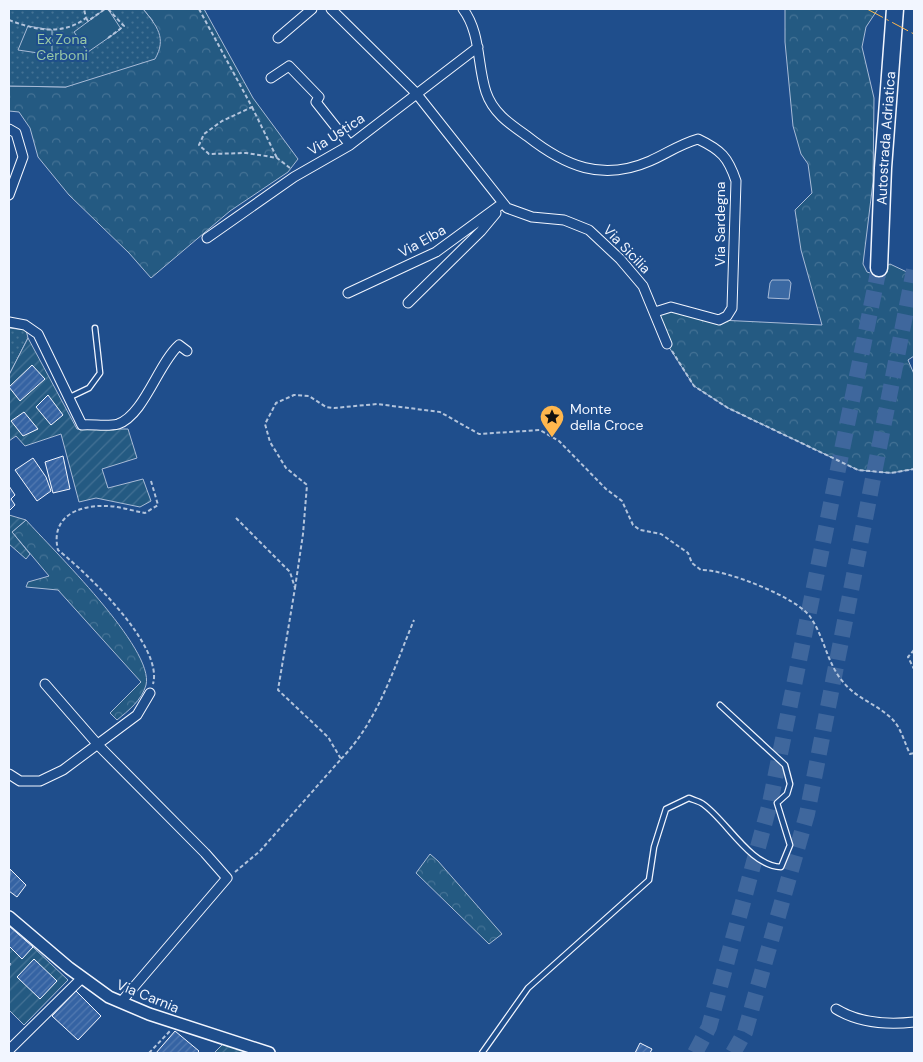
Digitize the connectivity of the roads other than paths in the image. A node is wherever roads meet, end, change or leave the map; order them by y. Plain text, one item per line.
1 (312, 9) edge
2 (331, 9) edge
3 (463, 9) edge
4 (895, 9) edge
5 (278, 38) dead end
6 (478, 47) junction
7 (271, 78) dead end
8 (416, 93) junction
9 (9, 129) edge
10 (350, 145) junction
11 (9, 195) edge
12 (504, 203) junction
13 (207, 238) dead end
14 (879, 268) tunnel mouth
15 (348, 293) dead end
16 (408, 304) dead end
17 (656, 312) junction
18 (9, 322) edge
19 (95, 328) dead end
20 (667, 344) road end
21 (187, 351) dead end
22 (68, 398) junction
23 (45, 684) dead end
24 (150, 693) road end
25 (720, 704) dead end
26 (98, 746) junction
27 (9, 774) edge
28 (9, 918) edge
29 (82, 978) junction
30 (121, 1002) junction
31 (836, 1008) dead end
32 (914, 1022) edge
33 (9, 1050) edge
34 (269, 1053) edge
35 (482, 1053) edge

1 - 5 street
2 - 8 street, Via Sicilia
3 - 6 street, Via Sardegna
4 - 14 highway, Autostrada Adriatica
6 - 8 street, Via Ustica
6 - 17 street, Via Sardegna
7 - 10 street
8 - 10 street, Via Ustica
8 - 12 street, Via Sicilia
9 - 11 street
10 - 13 street, Via Ustica
12 - 15 street, Via Elba
12 - 16 street
12 - 17 street, Via Sicilia
17 - 20 street, Via Sicilia
18 - 22 street
19 - 22 lane
21 - 22 street
23 - 26 street
24 - 26 street
25 - 35 lane
26 - 27 street
26 - 30 street
28 - 29 street, Via Carnia
29 - 30 street, Via Carnia
29 - 33 street
30 - 34 street, Via Carnia
31 - 32 street

